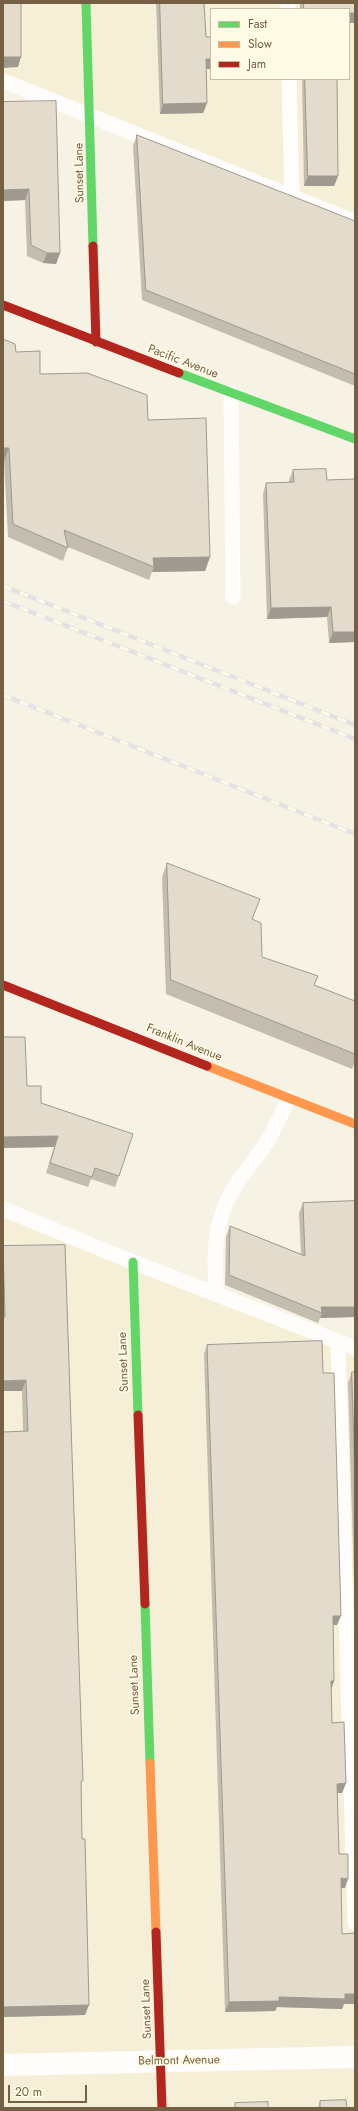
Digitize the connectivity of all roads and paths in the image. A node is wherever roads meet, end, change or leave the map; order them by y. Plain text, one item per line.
1 (86, 3) edge
2 (289, 80) edge
3 (3, 81) edge
4 (91, 116) junction
5 (292, 196) junction
6 (355, 222) edge
7 (3, 305) edge
8 (96, 342) junction
9 (231, 393) junction
10 (355, 439) edge
11 (233, 597) dead end
12 (3, 985) edge
13 (289, 1098) junction
14 (355, 1124) edge
15 (3, 1209) edge
16 (133, 1262) junction
17 (217, 1294) junction
18 (338, 1342) junction
19 (355, 1348) edge
20 (355, 1923) edge
21 (355, 2057) edge
22 (160, 2062) junction
23 (3, 2065) edge
24 (162, 2108) edge

1 - 4 street, Sunset Lane
2 - 5 lane
3 - 4 lane
4 - 5 lane
4 - 8 street, Sunset Lane
5 - 6 lane
7 - 8 street, Pacific Avenue
8 - 9 street, Pacific Avenue
9 - 10 street, Pacific Avenue
9 - 11 lane
12 - 13 street, Franklin Avenue
13 - 14 street, Franklin Avenue
13 - 17 lane
15 - 16 lane
16 - 17 lane
16 - 22 street, Sunset Lane
17 - 18 lane
18 - 19 lane
18 - 20 lane
21 - 22 street, Belmont Avenue
22 - 23 street, Belmont Avenue
22 - 24 street, Sunset Lane

